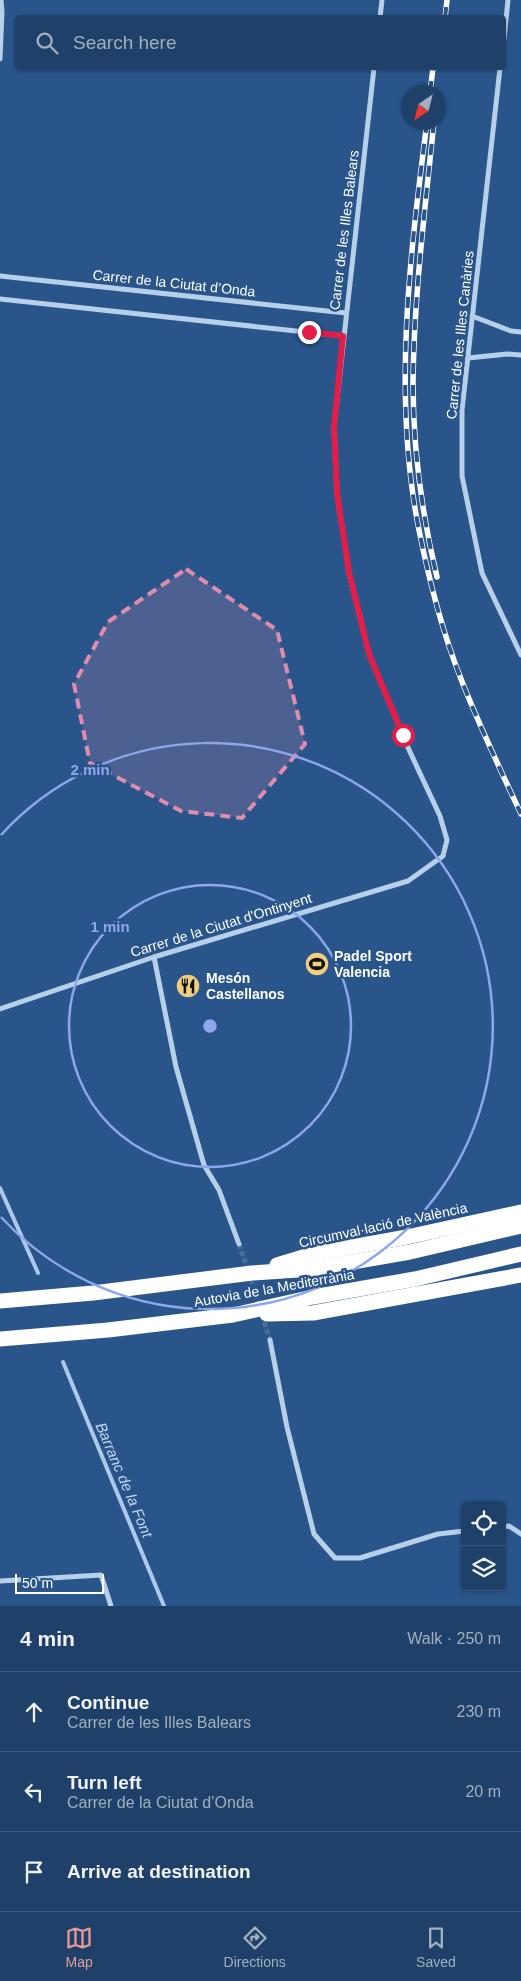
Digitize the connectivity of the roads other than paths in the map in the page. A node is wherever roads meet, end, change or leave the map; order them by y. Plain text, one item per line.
1 (1, 0) edge
2 (382, 0) edge
3 (508, 0) edge
4 (380, 15) edge
5 (506, 20) edge
6 (0, 59) edge
7 (374, 70) edge
8 (500, 70) edge
9 (0, 276) edge
10 (0, 299) edge
11 (346, 313) junction
12 (472, 316) junction
13 (521, 332) edge
14 (343, 336) junction
15 (521, 355) edge
16 (468, 358) junction
17 (521, 655) edge
18 (443, 856) joint
19 (154, 957) junction
20 (0, 1009) edge
21 (521, 1212) edge
22 (521, 1226) edge
23 (239, 1244) tunnel mouth
24 (521, 1254) edge
25 (252, 1273) junction
26 (521, 1275) edge
27 (0, 1301) edge
28 (233, 1315) junction
29 (5, 1339) edge
30 (270, 1340) tunnel mouth
31 (506, 1526) edge
32 (461, 1531) edge
33 (521, 1534) edge
34 (0, 1581) edge
35 (111, 1606) edge

1 - 6 street
2 - 4 street
3 - 5 street
7 - 11 street, Carrer de les Illes Balears
8 - 12 street, Carrer de les Illes Canàries
9 - 11 street, Carrer de la Ciutat d’Onda
10 - 14 street
11 - 14 street, Carrer de les Illes Balears
12 - 13 street
12 - 16 street, Carrer de les Illes Canàries
14 - 18 street, Carrer de les Illes Balears
15 - 16 street
16 - 17 street, Carrer de les Illes Canàries
18 - 19 street, Carrer de la Ciutat d'Ontinyent
19 - 20 street, Carrer de la Ciutat d'Ontinyent
19 - 23 street
21 - 25 highway, Circumval·lació de València
22 - 25 highway, Autovia de la Mediterrània
24 - 28 highway, Autovia de la Mediterrània
25 - 27 highway, Autovia de la Mediterrània
26 - 28 highway
28 - 29 highway, Autovia de la Mediterrània
30 - 32 street
31 - 33 street
34 - 35 street

